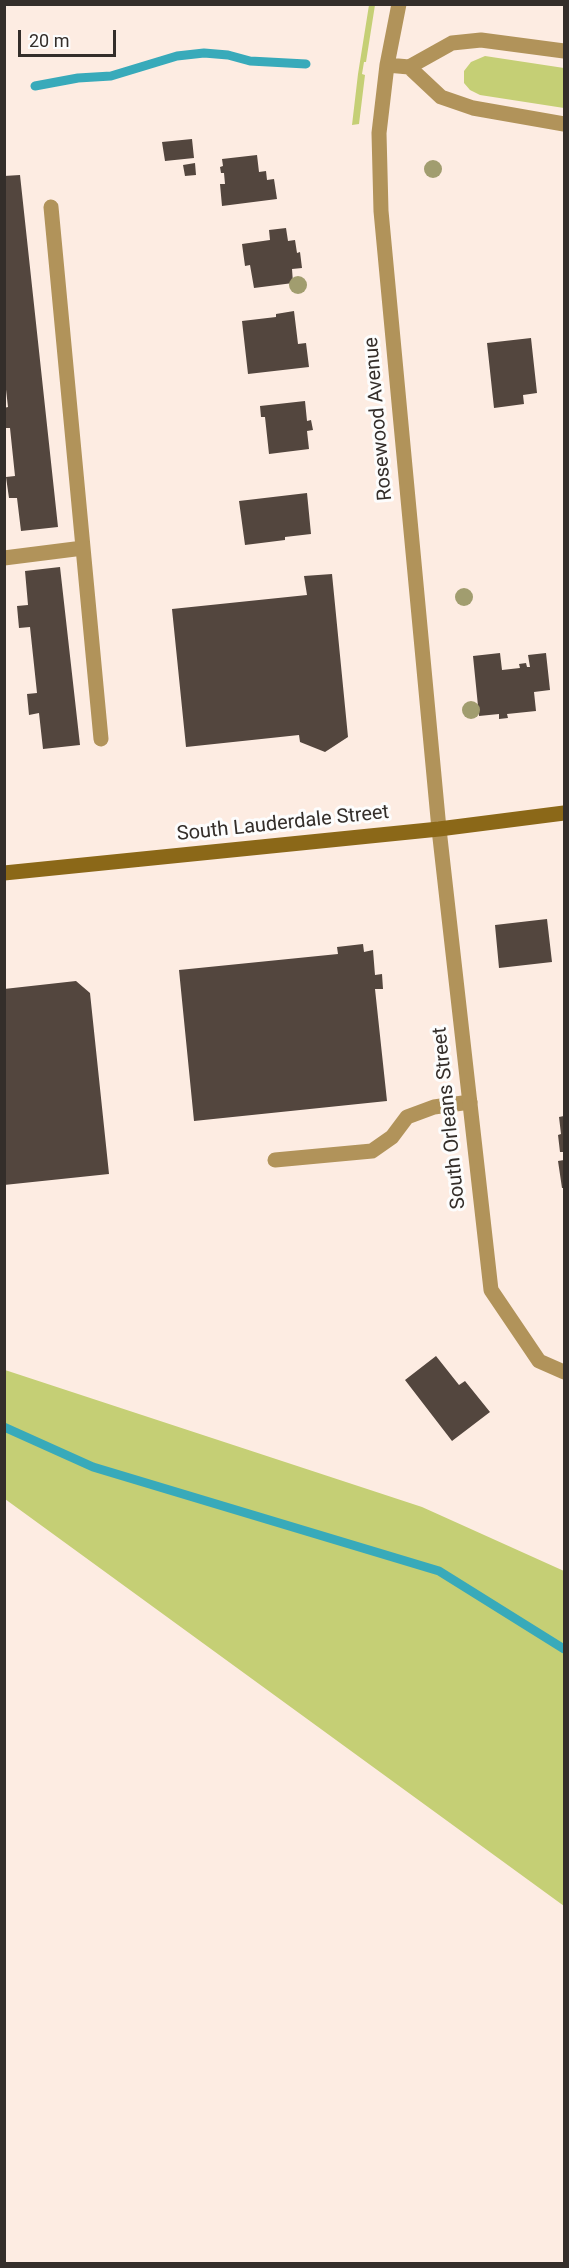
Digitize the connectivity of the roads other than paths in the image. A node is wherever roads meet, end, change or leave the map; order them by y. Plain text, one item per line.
1 (399, 4) edge
2 (564, 51) edge
3 (387, 65) junction
4 (410, 68) junction
5 (564, 124) edge
6 (51, 207) dead end
7 (83, 548) junction
8 (4, 558) edge
9 (101, 739) dead end
10 (564, 813) edge
11 (439, 829) junction
12 (4, 873) edge
13 (470, 1102) junction
14 (275, 1160) dead end
15 (564, 1372) edge

1 - 3 street, Rosewood Avenue
2 - 4 street
3 - 4 street
3 - 11 street, Rosewood Avenue
4 - 5 street
6 - 7 street
7 - 8 street
7 - 9 street
10 - 11 street, South Lauderdale Street
11 - 12 street, South Lauderdale Street
11 - 13 street, South Orleans Street
13 - 14 street
13 - 15 street, South Orleans Street

